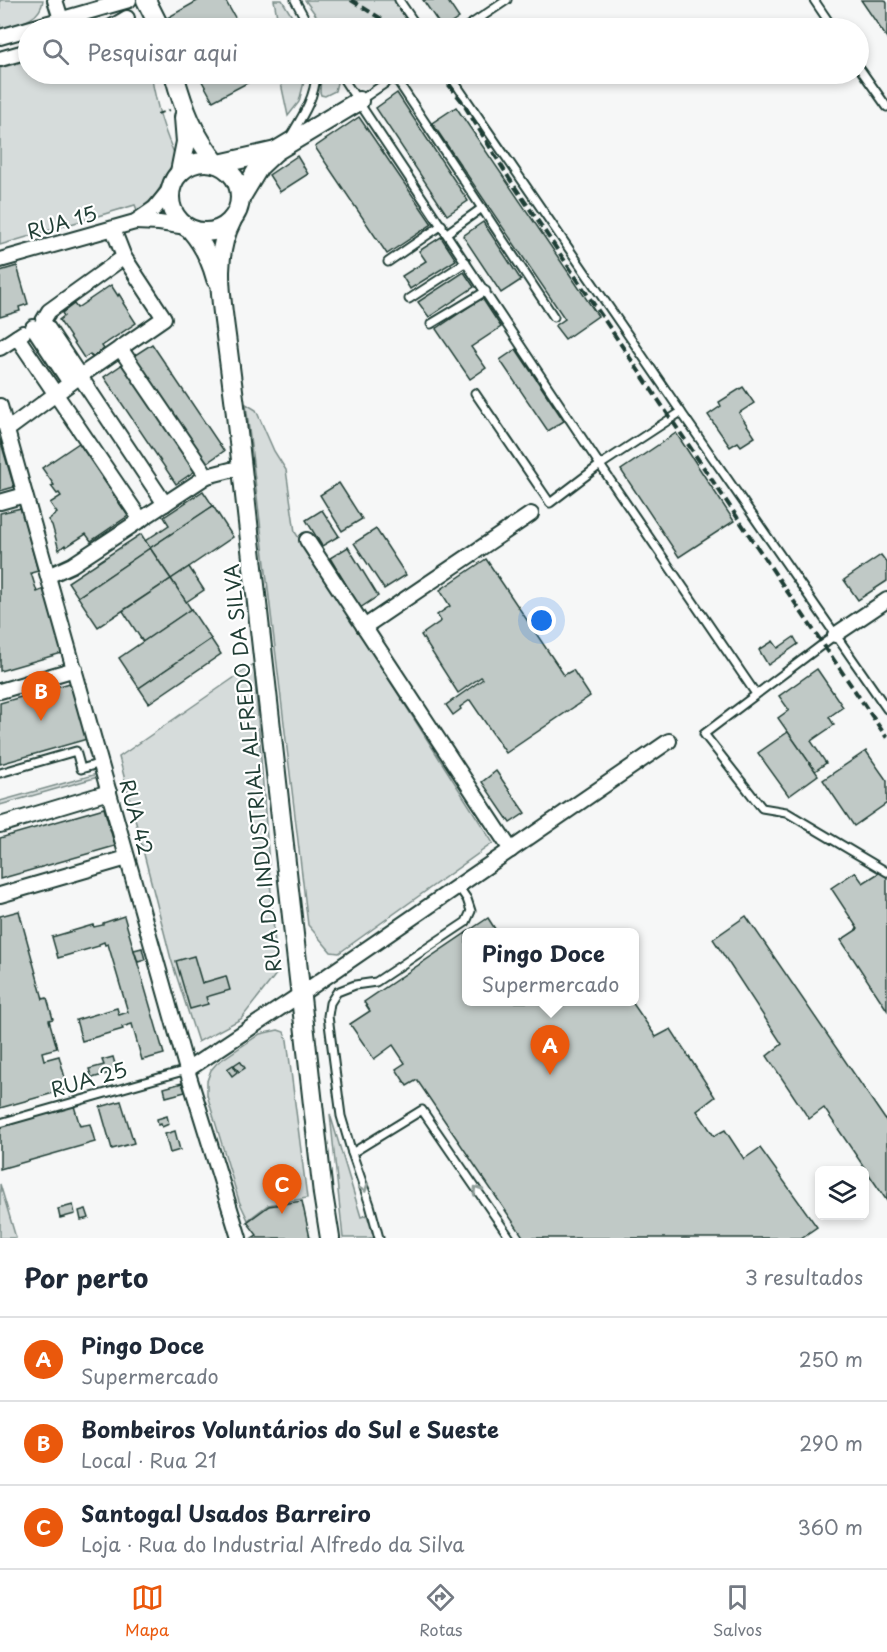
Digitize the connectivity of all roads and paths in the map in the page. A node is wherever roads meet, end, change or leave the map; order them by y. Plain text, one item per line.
1 (55, 0) edge
2 (129, 0) edge
3 (146, 0) edge
4 (295, 0) edge
5 (399, 0) edge
6 (507, 0) edge
7 (814, 0) edge
8 (61, 18) edge
9 (65, 18) edge
10 (155, 18) edge
11 (305, 18) edge
12 (411, 18) edge
13 (480, 18) edge
14 (826, 18) edge
15 (18, 32) edge
16 (0, 37) edge
17 (18, 54) edge
18 (0, 59) edge
19 (869, 81) edge
20 (177, 84) edge
21 (314, 84) edge
22 (347, 84) edge
23 (384, 84) edge
24 (403, 84) edge
25 (456, 84) edge
26 (358, 101) junction
27 (886, 105) edge
28 (183, 106) junction
29 (281, 147) junction
30 (218, 164) junction
31 (176, 180) junction
32 (241, 197) junction
33 (482, 208) junction
34 (232, 220) junction
35 (135, 222) junction
36 (442, 225) junction
37 (189, 228) junction
38 (113, 229) junction
39 (447, 233) junction
40 (124, 257) junction
41 (0, 260) edge
42 (388, 262) dead end
43 (466, 262) junction
44 (486, 291) junction
45 (220, 292) junction
46 (409, 299) dead end
47 (554, 317) dead end
48 (38, 324) junction
49 (431, 324) dead end
50 (17, 337) junction
51 (0, 348) edge
52 (120, 348) junction
53 (75, 380) junction
54 (475, 393) dead end
55 (56, 394) junction
56 (0, 406) edge
57 (681, 412) junction
58 (7, 430) junction
59 (600, 465) junction
60 (242, 467) junction
61 (207, 476) junction
62 (25, 495) junction
63 (0, 502) edge
64 (165, 504) junction
65 (531, 514) dead end
66 (141, 520) junction
67 (307, 540) dead end
68 (48, 576) junction
69 (887, 600) edge
70 (364, 627) junction
71 (835, 635) junction
72 (75, 669) junction
73 (0, 691) edge
74 (756, 694) junction
75 (887, 709) edge
76 (669, 741) dead end
77 (101, 763) junction
78 (0, 773) edge
79 (109, 792) junction
80 (0, 825) edge
81 (511, 850) junction
82 (128, 858) junction
83 (887, 872) edge
84 (458, 886) junction
85 (0, 895) edge
86 (301, 994) junction
87 (187, 1070) junction
88 (0, 1123) edge
89 (352, 1154) junction
90 (239, 1238) edge
91 (330, 1238) edge
92 (379, 1238) edge
93 (510, 1238) edge

1 - 8 street
2 - 9 street
3 - 10 street
4 - 11 lane
5 - 12 lane
6 - 13 lane
7 - 14 lane
15 - 16 street
17 - 18 street
19 - 27 lane
20 - 28 street
21 - 29 lane
22 - 26 lane
23 - 26 lane
24 - 33 lane
25 - 57 lane
26 - 29 street
26 - 36 lane
28 - 30 street
28 - 31 street
29 - 30 street
29 - 32 street
30 - 31 street
30 - 32 street
31 - 35 street, RUA 15
31 - 37 street
32 - 34 street
33 - 39 lane
33 - 47 lane
34 - 37 street
34 - 45 street, RUA DO INDUSTRIAL ALFREDO DA SILVA
35 - 37 street, RUA 15
35 - 38 street, RUA 15
36 - 39 lane
36 - 42 lane
37 - 45 street, RUA DO INDUSTRIAL ALFREDO DA SILVA
38 - 40 street
38 - 41 street, RUA 15
39 - 43 lane
40 - 48 street
40 - 52 street
43 - 44 lane
43 - 46 lane
44 - 49 lane
44 - 59 lane
45 - 60 street, RUA DO INDUSTRIAL ALFREDO DA SILVA
48 - 50 street
48 - 53 street
50 - 51 street
50 - 55 street
52 - 53 street
52 - 61 street
53 - 55 street
53 - 64 street
54 - 59 lane
55 - 58 street
55 - 66 street
56 - 58 street, RUA 42
57 - 59 lane
57 - 71 lane
58 - 62 street, RUA 42
59 - 74 lane
60 - 61 street
60 - 86 street, RUA DO INDUSTRIAL ALFREDO DA SILVA
61 - 64 street
62 - 63 street
62 - 68 street, RUA 42
64 - 66 street
65 - 70 street
66 - 68 street
67 - 70 street
68 - 72 street, RUA 42
69 - 71 street
70 - 81 street
71 - 74 lane
71 - 75 lane
72 - 73 street
72 - 77 street, RUA 42
74 - 83 lane
76 - 81 street
77 - 78 lane
77 - 79 street, RUA 42
79 - 80 street
79 - 82 street, RUA 42
81 - 84 street
82 - 85 street
82 - 87 street, RUA 42
84 - 86 street
84 - 89 lane
86 - 87 street
86 - 91 street, RUA DO INDUSTRIAL ALFREDO DA SILVA
87 - 88 lane, RUA 25
87 - 90 street, RUA 42
89 -> 92 lane
93 -> 89 lane

